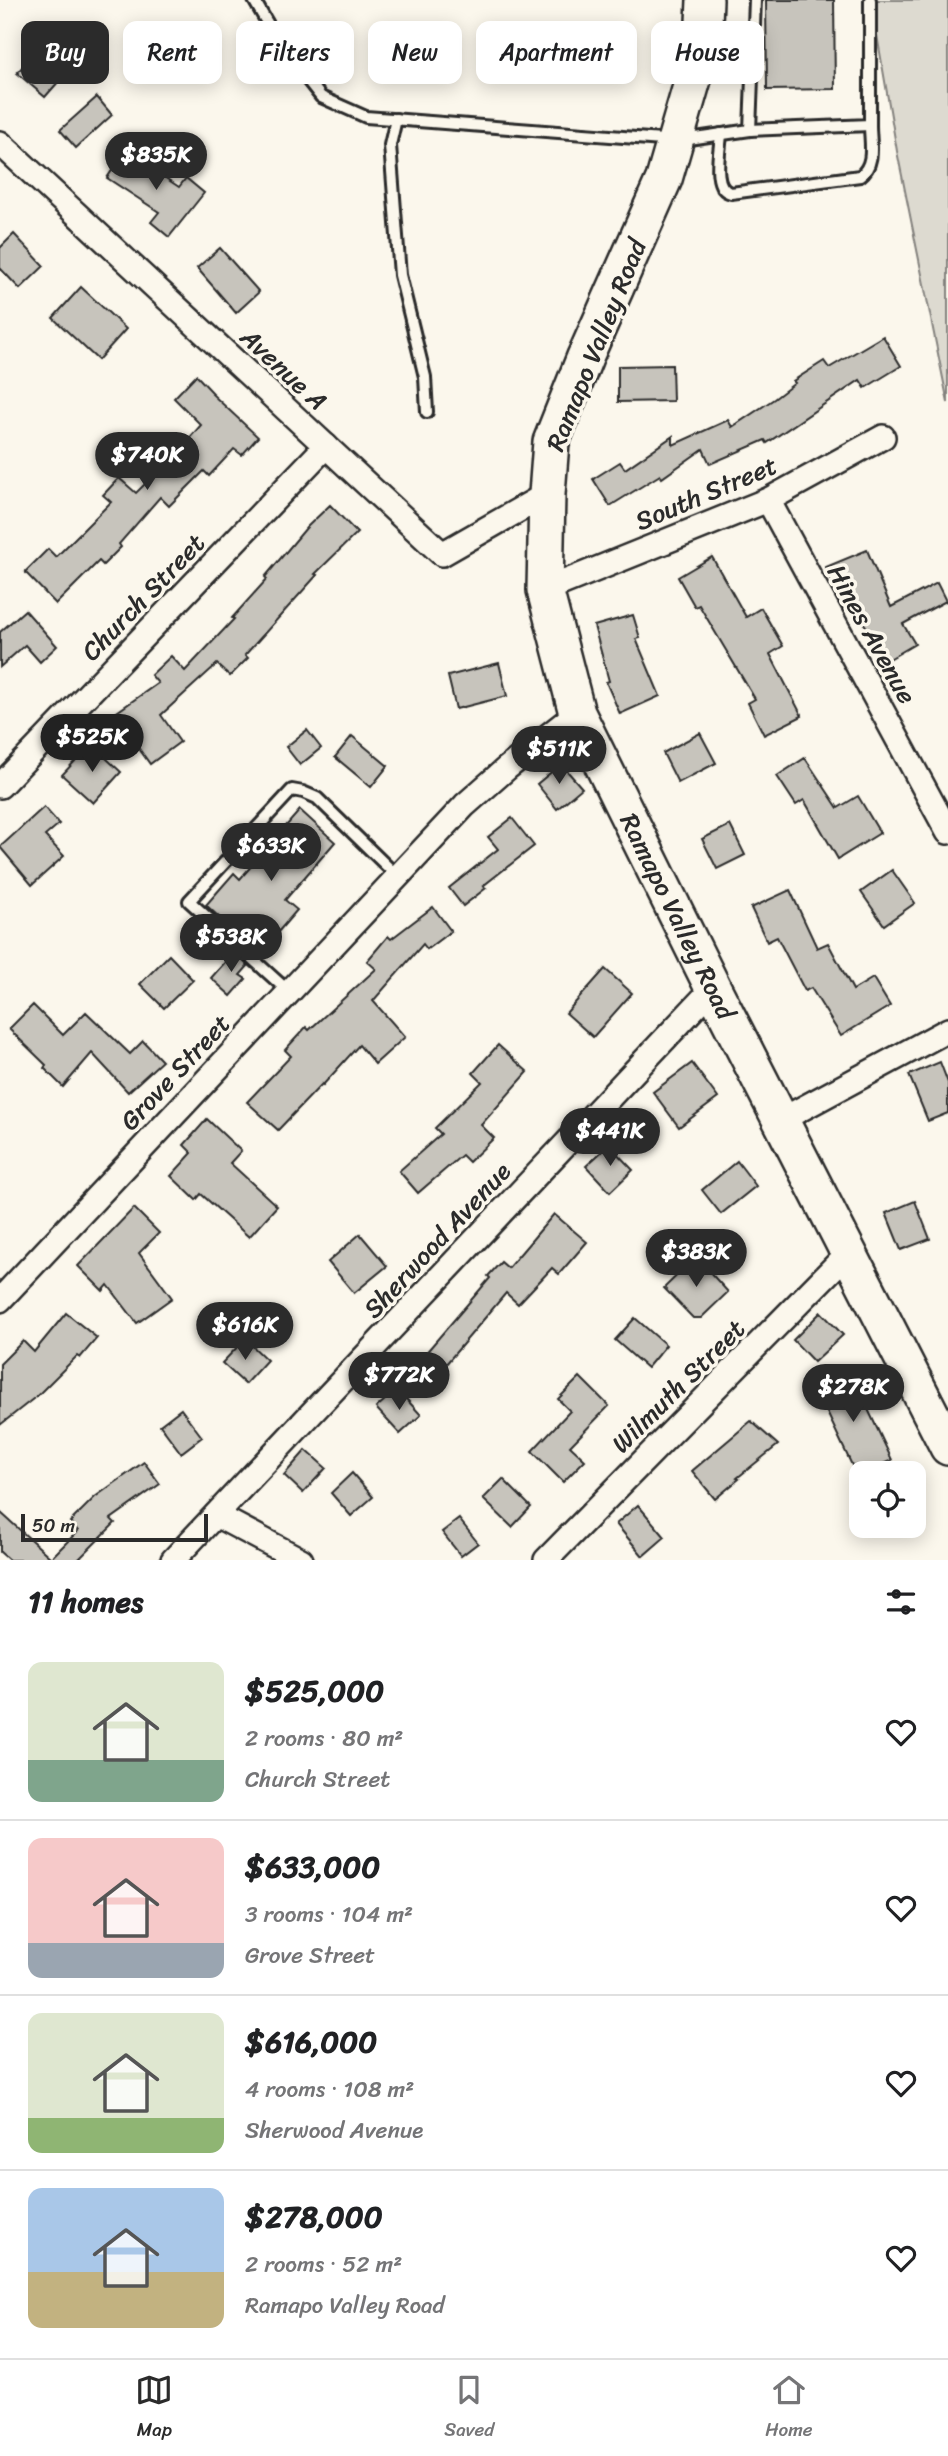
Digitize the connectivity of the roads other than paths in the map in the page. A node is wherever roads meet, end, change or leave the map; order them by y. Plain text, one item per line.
1 (254, 0) edge
2 (705, 0) edge
3 (755, 0) edge
4 (870, 0) edge
5 (396, 119) junction
6 (870, 125) junction
7 (750, 130) junction
8 (721, 134) junction
9 (675, 141) junction
10 (0, 143) edge
11 (427, 412) dead end
12 (883, 437) dead end
13 (326, 446) junction
14 (547, 494) junction
15 (768, 500) junction
16 (545, 590) junction
17 (577, 713) junction
18 (0, 786) edge
19 (948, 832) edge
20 (397, 876) junction
21 (713, 988) junction
22 (289, 992) junction
23 (948, 1030) edge
24 (781, 1120) junction
25 (849, 1252) junction
26 (0, 1300) edge
27 (948, 1447) edge
28 (216, 1515) junction
29 (173, 1560) edge
30 (301, 1560) edge
31 (546, 1560) edge

1 - 5 lane
2 - 9 main road, Ramapo Valley Road
3 - 7 lane
4 - 6 lane
5 - 9 lane
5 - 11 lane
6 - 7 lane
6 - 8 lane
7 - 8 lane
8 - 9 lane
9 - 14 main road, Ramapo Valley Road
10 - 13 street, Avenue A
12 - 15 street, South Street
13 - 14 street, Avenue A
13 - 18 street, Church Street
14 - 16 main road, Ramapo Valley Road
15 - 16 street, South Street
15 - 19 street, Hines Avenue
16 - 17 main road, Ramapo Valley Road
17 - 20 street, Grove Street
17 - 21 main road, Ramapo Valley Road
20 - 22 street, Grove Street
20 - 22 lane
21 - 24 main road, Ramapo Valley Road
21 - 28 street, Sherwood Avenue
22 - 26 street, Grove Street
23 - 24 street
24 - 25 main road, Ramapo Valley Road
25 - 27 main road, Ramapo Valley Road
25 - 31 street, Wilmuth Street
28 - 29 street, Sherwood Avenue
28 - 30 street

